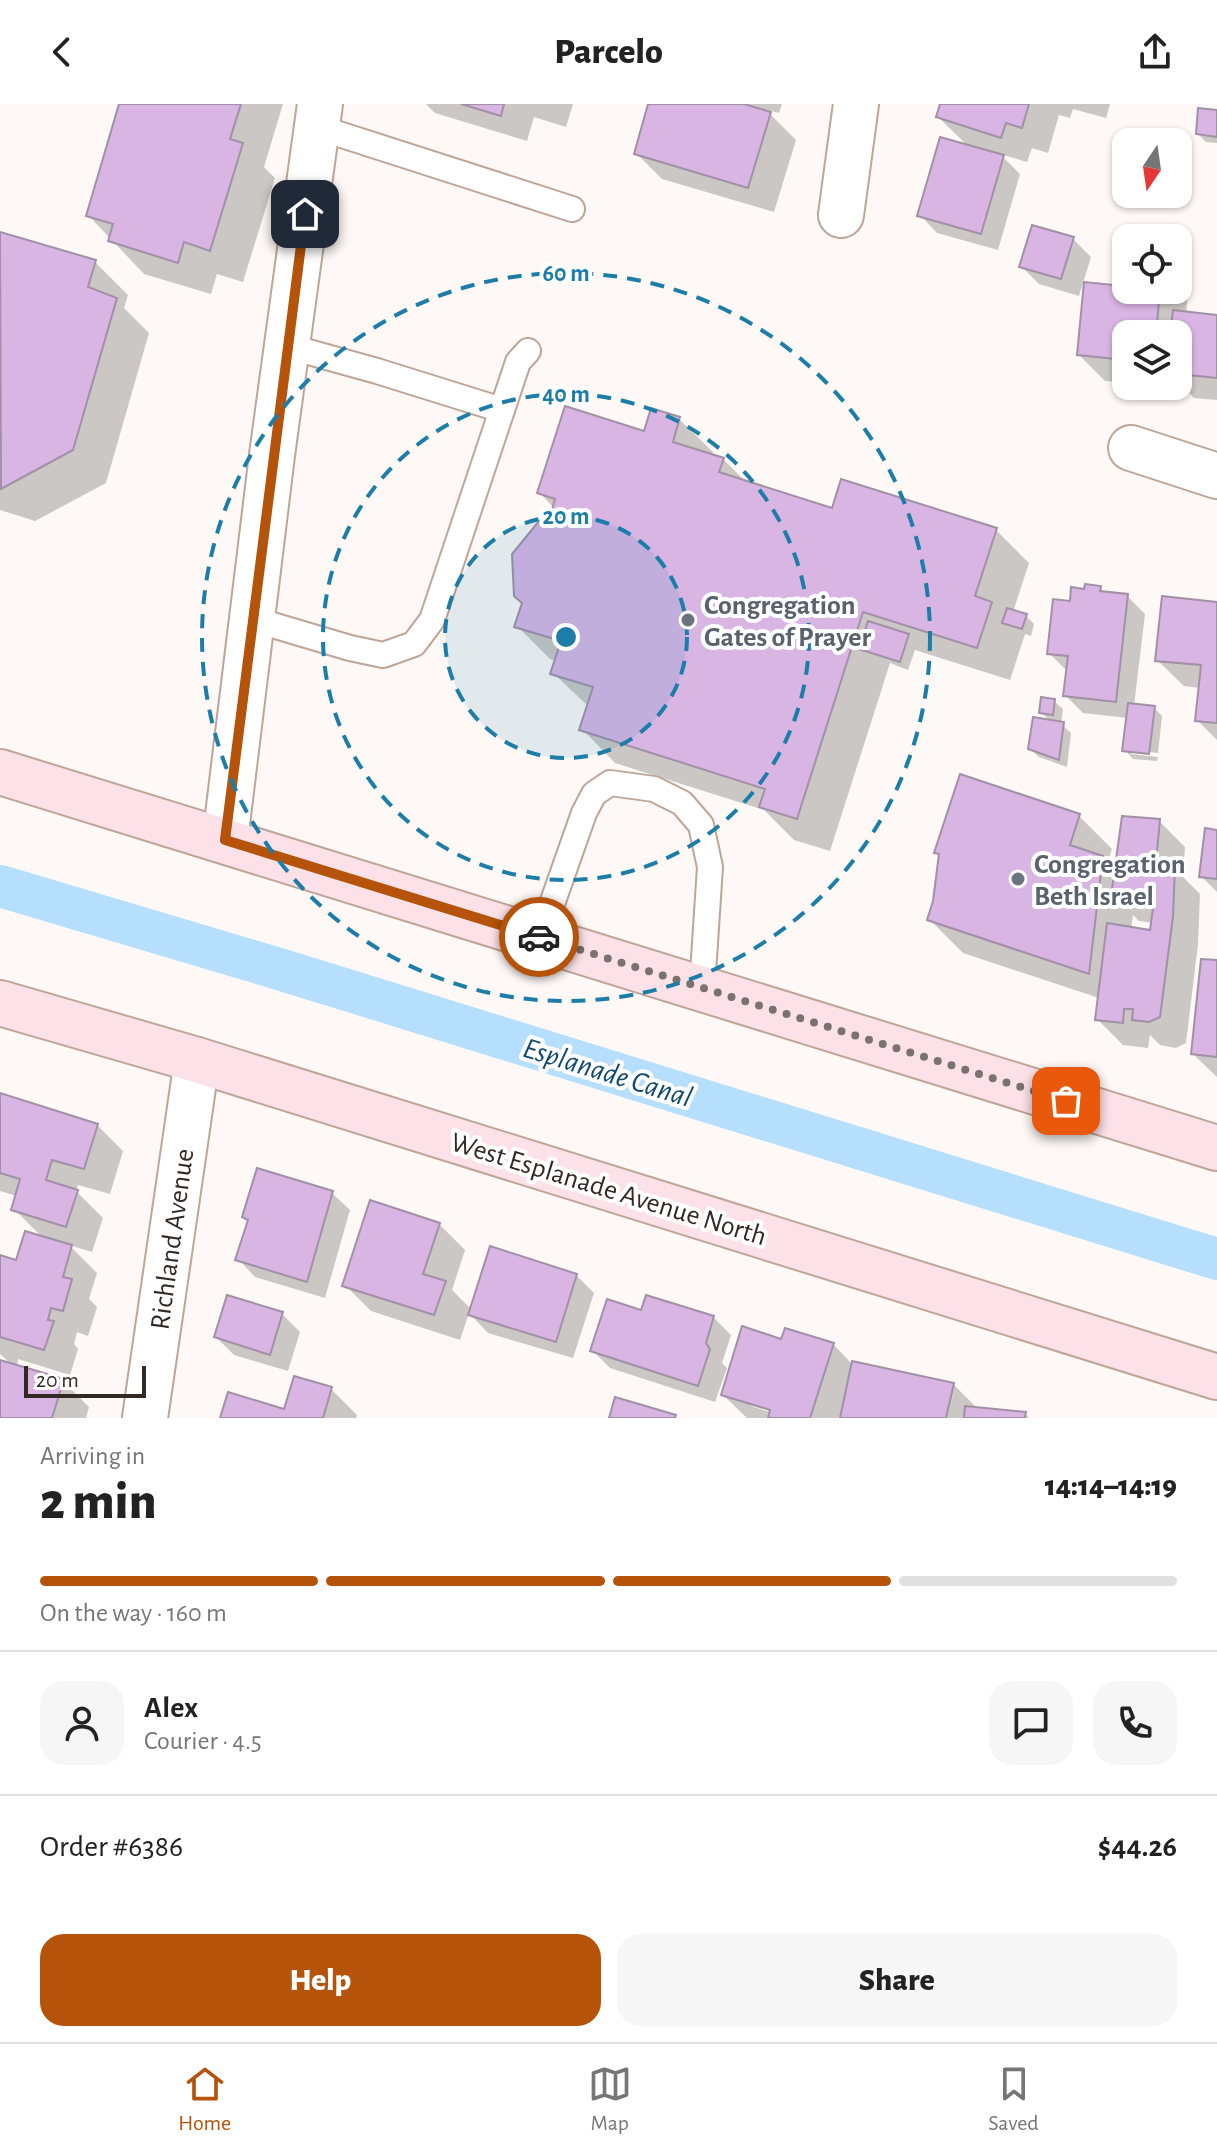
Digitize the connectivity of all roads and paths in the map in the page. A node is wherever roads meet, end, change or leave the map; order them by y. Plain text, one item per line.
1 (856, 104) edge
2 (318, 115) edge
3 (572, 209) dead end
4 (841, 215) dead end
5 (287, 346) junction
6 (528, 351) dead end
7 (502, 410) junction
8 (1131, 448) dead end
9 (1217, 476) edge
10 (252, 619) junction
11 (0, 772) edge
12 (225, 840) junction
13 (540, 938) junction
14 (702, 988) junction
15 (0, 1003) edge
16 (197, 1060) junction
17 (1217, 1148) edge
18 (1217, 1377) edge
19 (145, 1418) edge

1 - 4 street
2 - 3 lane
2 - 5 street
5 - 7 lane
5 - 10 street
6 - 7 lane
7 - 10 lane
8 - 9 street
10 - 12 street
11 - 12 main road
12 - 13 main road
13 - 14 main road
13 - 14 lane
14 - 17 main road
15 - 16 main road, West Esplanade Avenue North
16 - 18 main road, West Esplanade Avenue North
16 - 19 street, Richland Avenue

